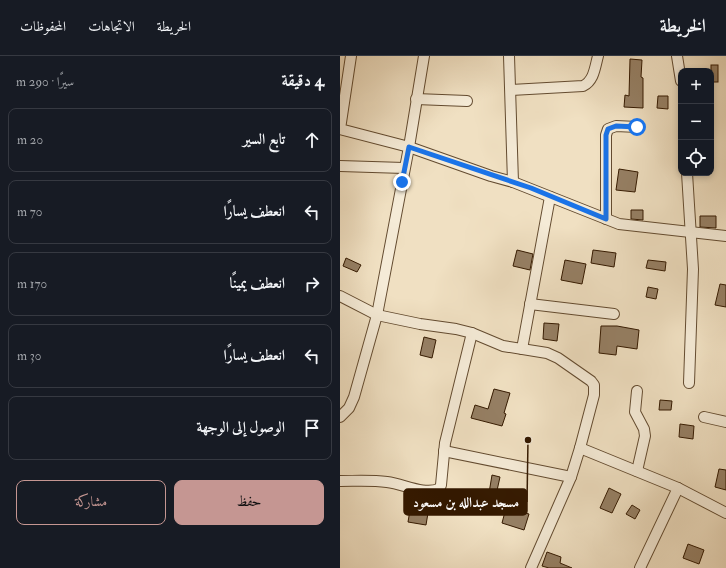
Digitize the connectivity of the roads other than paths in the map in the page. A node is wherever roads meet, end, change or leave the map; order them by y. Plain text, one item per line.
1 (351, 56) edge
2 (424, 56) edge
3 (510, 56) edge
4 (598, 56) edge
5 (677, 56) edge
6 (679, 68) edge
7 (511, 90) junction
8 (416, 99) junction
9 (467, 101) dead end
10 (637, 127) dead end
11 (409, 147) junction
12 (340, 166) edge
13 (404, 168) junction
14 (687, 176) edge
15 (513, 182) junction
16 (550, 197) junction
17 (606, 219) junction
18 (691, 231) junction
19 (726, 236) edge
20 (340, 296) edge
21 (530, 304) junction
22 (614, 314) dead end
23 (377, 315) junction
24 (472, 333) junction
25 (522, 349) junction
26 (689, 383) dead end
27 (636, 391) dead end
28 (340, 417) edge
29 (704, 417) dead end
30 (726, 422) edge
31 (580, 448) junction
32 (444, 451) junction
33 (637, 471) junction
34 (571, 478) junction
35 (340, 481) edge
36 (678, 488) junction
37 (726, 513) edge
38 (531, 568) edge
39 (640, 568) edge

1 - 11 street
2 - 8 street
3 - 7 street
4 - 7 street
5 - 6 street
7 - 15 street
8 - 9 street
8 - 11 street
10 - 17 street
11 - 13 street
11 - 15 street
12 - 13 street
13 - 23 street
14 - 18 street
15 - 16 street
16 - 17 street
16 - 21 street
17 - 18 street
18 - 19 street
18 - 26 street
20 - 23 street
21 - 22 street
21 - 25 street
23 - 24 street
23 - 28 street
24 - 25 street
24 - 32 street
25 - 31 street
27 - 33 street
29 - 30 street
31 - 33 street
31 - 34 street
32 - 34 street
32 - 35 street
33 - 36 street
34 - 38 street
36 - 37 street
36 - 39 street

